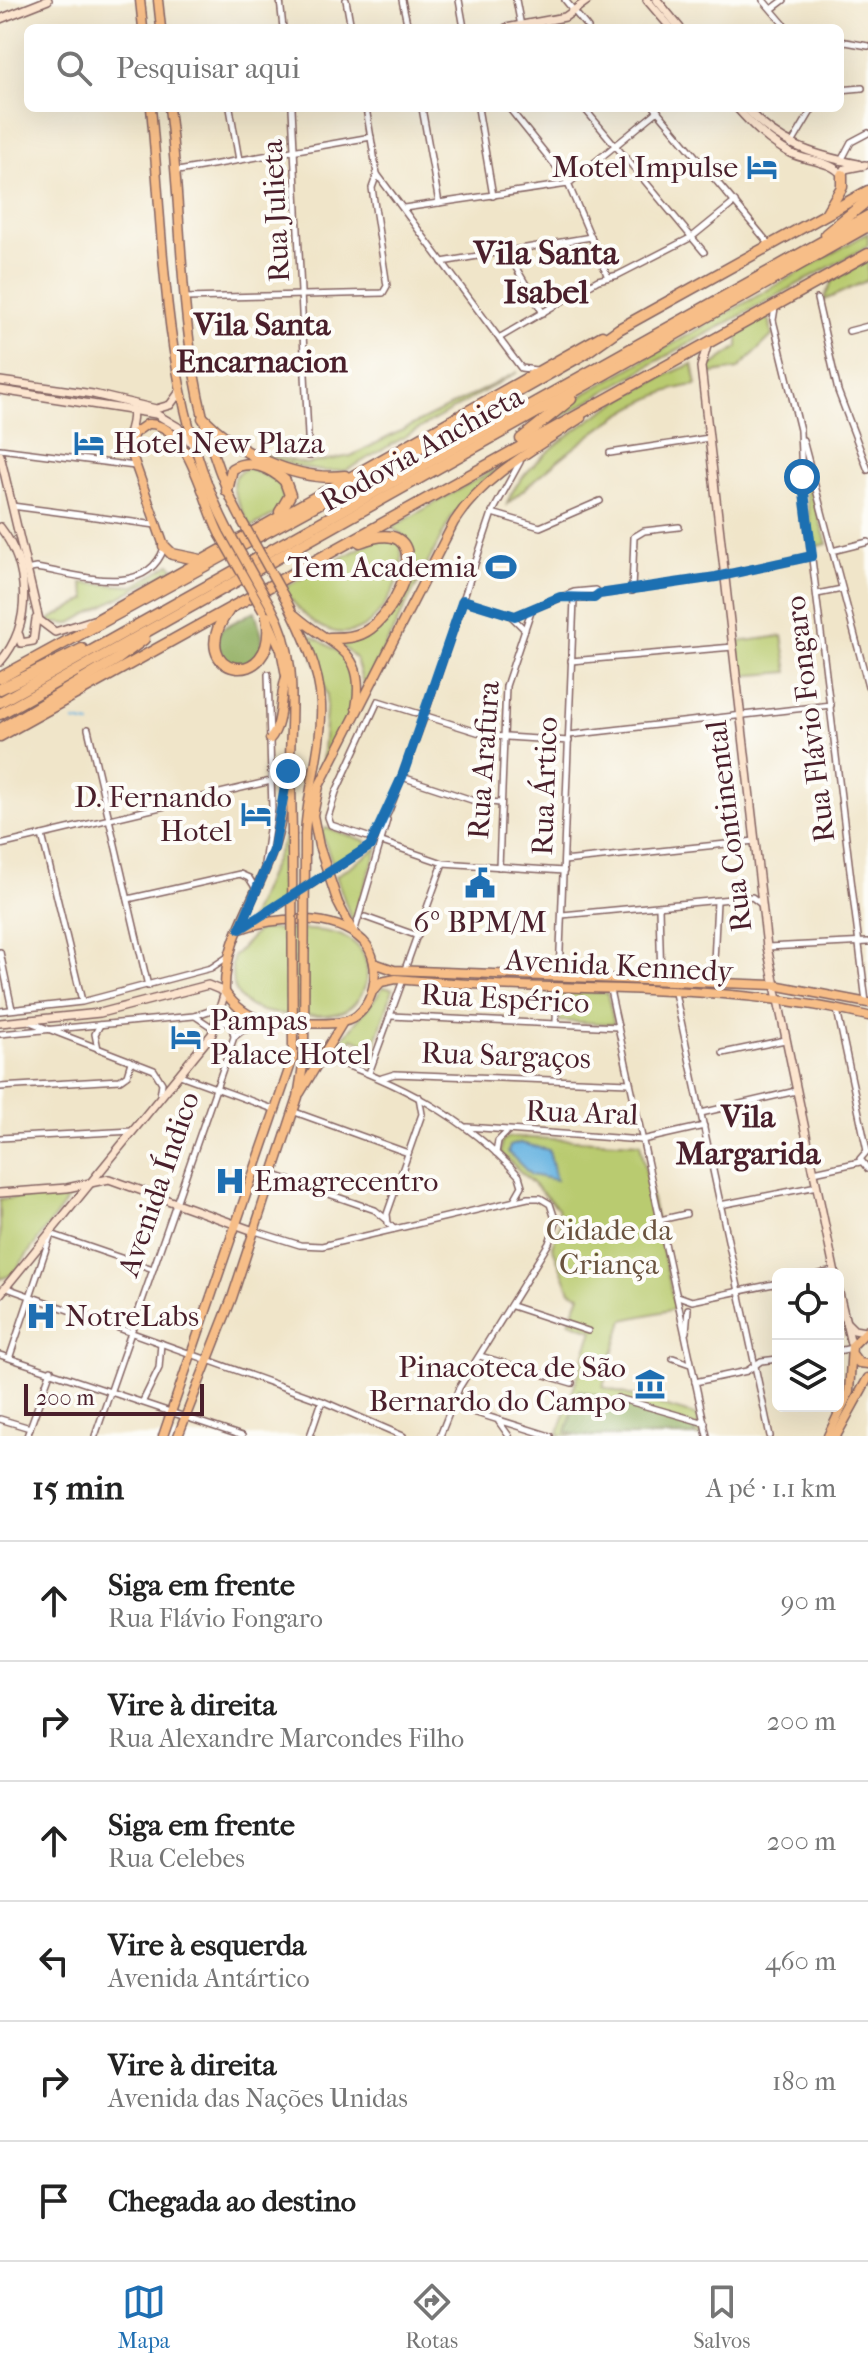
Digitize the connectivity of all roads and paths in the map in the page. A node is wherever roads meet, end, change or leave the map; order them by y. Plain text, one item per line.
1 (48, 0) edge
2 (140, 0) edge
3 (158, 0) edge
4 (280, 0) edge
5 (346, 0) edge
6 (402, 0) edge
7 (459, 0) edge
8 (516, 0) edge
9 (565, 0) edge
10 (588, 0) edge
11 (647, 0) edge
12 (657, 0) edge
13 (763, 0) edge
14 (784, 0) edge
15 (772, 10) junction
16 (574, 11) junction
17 (0, 19) edge
18 (143, 24) edge
19 (161, 24) edge
20 (283, 24) edge
21 (350, 24) edge
22 (407, 24) edge
23 (463, 24) edge
24 (520, 24) edge
25 (534, 24) edge
26 (585, 24) edge
27 (668, 24) edge
28 (677, 24) edge
29 (784, 24) edge
30 (844, 42) edge
31 (868, 46) edge
32 (862, 88) dead end
33 (844, 90) edge
34 (151, 112) edge
35 (170, 112) edge
36 (231, 112) edge
37 (292, 112) edge
38 (367, 112) edge
39 (423, 112) edge
40 (479, 112) edge
41 (512, 112) edge
42 (587, 112) edge
43 (655, 112) edge
44 (659, 112) edge
45 (741, 112) edge
46 (750, 112) edge
47 (809, 112) edge
48 (868, 133) edge
49 (371, 137) junction
50 (615, 147) junction
51 (790, 149) junction
52 (296, 150) junction
53 (239, 160) junction
54 (841, 161) junction
55 (824, 164) junction
56 (866, 164) edge
57 (178, 171) junction
58 (377, 174) junction
59 (842, 175) junction
60 (568, 184) junction
61 (868, 191) edge
62 (493, 196) junction
63 (868, 200) edge
64 (735, 202) junction
65 (439, 203) junction
66 (404, 208) junction
67 (825, 215) junction
68 (868, 216) edge
69 (868, 226) edge
70 (591, 237) junction
71 (692, 237) junction
72 (771, 246) junction
73 (806, 250) junction
74 (506, 251) junction
75 (704, 252) dead end
76 (868, 254) edge
77 (442, 262) junction
78 (608, 277) junction
79 (302, 295) junction
80 (184, 298) junction
81 (817, 299) dead end
82 (776, 305) junction
83 (543, 313) junction
84 (761, 313) junction
85 (773, 320) junction
86 (868, 326) edge
87 (619, 329) junction
88 (849, 331) dead end
89 (499, 338) junction
90 (715, 339) junction
91 (669, 364) junction
92 (701, 367) junction
93 (521, 368) junction
94 (541, 369) junction
95 (594, 380) junction
96 (0, 381) edge
97 (516, 383) junction
98 (629, 387) junction
99 (0, 390) edge
100 (181, 390) junction
101 (132, 406) junction
102 (149, 413) junction
103 (203, 418) junction
104 (133, 422) junction
105 (800, 431) junction
106 (709, 438) junction
107 (193, 445) junction
108 (0, 452) edge
109 (131, 452) junction
110 (610, 453) dead end
111 (309, 456) dead end
112 (501, 456) junction
113 (522, 457) junction
114 (135, 466) junction
115 (868, 470) edge
116 (351, 475) junction
117 (812, 476) junction
118 (802, 477) junction
119 (199, 486) junction
120 (227, 491) junction
121 (0, 494) edge
122 (600, 501) dead end
123 (10, 503) junction
124 (492, 513) junction
125 (275, 518) junction
126 (157, 525) junction
127 (0, 527) edge
128 (679, 527) dead end
129 (224, 533) junction
130 (868, 542) edge
131 (164, 546) junction
132 (832, 551) junction
133 (328, 555) junction
134 (812, 556) junction
135 (201, 560) junction
136 (25, 571) junction
137 (725, 575) junction
138 (842, 589) junction
139 (632, 591) junction
140 (817, 594) junction
141 (573, 597) junction
142 (463, 600) junction
143 (229, 609) junction
144 (531, 611) junction
145 (267, 612) junction
146 (160, 613) junction
147 (293, 613) junction
148 (36, 615) junction
149 (511, 616) junction
150 (99, 618) junction
151 (156, 627) junction
152 (525, 630) junction
153 (18, 633) junction
154 (329, 638) junction
155 (733, 647) junction
156 (571, 661) junction
157 (0, 662) edge
158 (33, 663) junction
159 (268, 674) dead end
160 (286, 676) junction
161 (0, 678) edge
162 (868, 686) edge
163 (0, 689) edge
164 (0, 702) edge
165 (831, 705) junction
166 (0, 714) edge
167 (425, 715) junction
168 (354, 716) junction
169 (741, 716) junction
170 (293, 726) junction
171 (0, 729) edge
172 (88, 729) dead end
173 (0, 736) edge
174 (503, 738) junction
175 (569, 738) junction
176 (270, 739) junction
177 (290, 761) junction
178 (402, 777) junction
179 (271, 781) junction
180 (500, 803) junction
181 (389, 811) junction
182 (109, 819) junction
183 (42, 835) junction
184 (374, 839) junction
185 (755, 841) junction
186 (382, 842) junction
187 (0, 845) edge
188 (564, 861) junction
189 (443, 863) junction
190 (499, 867) junction
191 (564, 871) junction
192 (263, 879) junction
193 (760, 887) junction
194 (258, 892) junction
195 (752, 897) junction
196 (128, 899) junction
197 (717, 901) junction
198 (762, 904) junction
199 (659, 907) junction
200 (562, 915) junction
201 (365, 917) dead end
202 (243, 928) junction
203 (354, 934) junction
204 (418, 936) junction
205 (868, 942) edge
206 (859, 944) junction
207 (767, 947) junction
208 (0, 952) edge
209 (226, 958) junction
210 (374, 963) junction
211 (404, 974) junction
212 (559, 975) junction
213 (660, 980) junction
214 (713, 982) junction
215 (774, 985) junction
216 (148, 986) junction
217 (557, 988) junction
218 (610, 990) junction
219 (225, 992) junction
220 (675, 993) junction
221 (372, 994) junction
222 (776, 999) junction
223 (82, 1002) junction
224 (867, 1002) edge
225 (41, 1006) junction
226 (222, 1006) junction
227 (12, 1009) junction
228 (837, 1009) junction
229 (0, 1011) edge
230 (194, 1016) junction
231 (391, 1016) junction
232 (868, 1016) edge
233 (42, 1019) junction
234 (26, 1020) junction
235 (218, 1021) junction
236 (343, 1022) junction
237 (0, 1023) edge
238 (556, 1023) junction
239 (100, 1024) junction
240 (282, 1024) junction
241 (618, 1027) junction
242 (47, 1029) junction
243 (215, 1030) junction
244 (0, 1034) edge
245 (234, 1037) junction
246 (785, 1040) junction
247 (98, 1049) junction
248 (723, 1053) dead end
249 (323, 1057) junction
250 (131, 1062) junction
251 (369, 1073) junction
252 (180, 1075) junction
253 (382, 1078) junction
254 (629, 1083) junction
255 (0, 1087) edge
256 (216, 1088) junction
257 (796, 1091) junction
258 (298, 1097) junction
259 (419, 1097) junction
260 (158, 1100) junction
261 (438, 1108) junction
262 (276, 1110) junction
263 (292, 1111) junction
264 (701, 1113) junction
265 (422, 1114) junction
266 (704, 1126) junction
267 (466, 1127) junction
268 (133, 1131) junction
269 (506, 1132) junction
270 (0, 1138) edge
271 (642, 1140) junction
272 (868, 1151) edge
273 (408, 1153) junction
274 (496, 1153) junction
275 (860, 1162) junction
276 (868, 1169) edge
277 (814, 1172) junction
278 (271, 1174) junction
279 (92, 1183) junction
280 (817, 1186) junction
281 (0, 1193) edge
282 (514, 1201) junction
283 (175, 1203) junction
284 (720, 1205) junction
285 (389, 1207) junction
286 (375, 1210) junction
287 (686, 1214) dead end
288 (387, 1220) junction
289 (660, 1220) junction
290 (236, 1224) junction
291 (251, 1230) junction
292 (395, 1230) junction
293 (50, 1236) junction
294 (833, 1268) edge
295 (153, 1269) junction
296 (772, 1284) edge
297 (7, 1288) junction
298 (739, 1292) junction
299 (676, 1293) junction
300 (0, 1294) edge
301 (31, 1298) junction
302 (692, 1301) junction
303 (512, 1306) junction
304 (679, 1306) junction
305 (688, 1309) junction
306 (844, 1316) edge
307 (845, 1320) junction
308 (588, 1331) dead end
309 (866, 1331) edge
310 (131, 1334) junction
311 (685, 1337) junction
312 (161, 1343) junction
313 (844, 1351) edge
314 (852, 1351) junction
315 (192, 1354) junction
316 (0, 1355) edge
317 (10, 1356) junction
318 (480, 1356) junction
319 (673, 1358) dead end
320 (207, 1360) junction
321 (772, 1360) edge
322 (691, 1364) junction
323 (754, 1364) junction
324 (868, 1364) edge
325 (51, 1370) junction
326 (868, 1378) edge
327 (695, 1382) junction
328 (572, 1383) dead end
329 (111, 1390) junction
330 (618, 1398) dead end
331 (143, 1401) junction
332 (322, 1401) junction
333 (451, 1405) junction
334 (172, 1411) junction
335 (185, 1415) junction
336 (0, 1419) edge
337 (499, 1421) junction
338 (705, 1423) junction
339 (30, 1428) junction
340 (534, 1431) junction
341 (27, 1436) edge
342 (95, 1436) edge
343 (163, 1436) edge
344 (178, 1436) edge
345 (242, 1436) edge
346 (310, 1436) edge
347 (403, 1436) edge
348 (440, 1436) edge
349 (509, 1436) edge
350 (528, 1436) edge
351 (550, 1436) edge
352 (707, 1436) edge
353 (770, 1436) edge
354 (828, 1436) edge
355 (836, 1436) edge

1 - 17 street
2 - 18 main road
3 - 19 main road
4 - 20 street
5 - 21 street
6 - 22 street
7 - 23 street
8 - 24 street
9 - 16 street
10 - 16 street
11 - 27 street
12 - 28 street
13 - 15 street
14 - 15 street
15 - 29 street
16 - 25 street
16 - 26 street
30 - 31 street
32 - 33 street
34 - 100 main road
35 - 57 main road
36 - 53 street
37 - 52 street, Rua Julieta
38 - 49 street
39 - 65 street
40 - 62 street
41 - 60 street
42 - 50 street
43 - 50 street
44 - 64 street
45 - 51 street
46 - 51 street
47 - 51 street
48 - 54 street
49 - 52 street
49 - 58 street
50 - 60 street
50 - 71 street
51 - 54 street
51 - 55 street
52 - 53 street
52 - 79 street, Rua Julieta
53 - 57 street
54 - 55 street
54 - 56 street
55 - 59 street
56 - 59 street
57 - 80 main road
58 - 66 street
58 - 79 street
59 - 67 highway
60 - 62 street
60 - 70 street
61 - 67 highway
62 - 65 street
63 - 73 highway
64 - 71 street
64 - 72 street
65 - 66 street
66 - 77 street
67 - 72 highway
68 - 73 highway, Rodovia Anchieta
69 - 95 highway, Rodovia Anchieta
70 - 74 street
70 - 78 street
71 - 75 street
71 - 78 street
72 - 87 highway
73 - 146 highway, Rodovia Anchieta
74 - 77 street
74 - 83 street
76 - 82 highway
77 - 89 street
78 - 83 street
79 - 80 street
79 - 111 street, Rua Julieta
80 - 103 main road
81 - 115 street
82 - 84 highway
82 - 85 street
83 - 89 street
84 - 85 street
84 - 90 highway
85 - 105 street
86 - 88 street
87 - 94 highway
87 - 158 highway
89 - 93 street
90 - 91 highway
90 - 92 street
91 - 92 street
91 - 98 highway
92 - 106 street, Rua Continental
93 - 94 street
93 - 97 street
94 - 97 highway
95 - 112 highway
95 - 151 highway, Rodovia Anchieta
96 - 101 street
97 - 116 highway
98 - 112 highway
98 - 113 main road
99 - 101 street
100 - 101 street
100 - 107 main road
101 - 102 street
101 - 104 street
102 - 104 street
102 - 107 street
103 - 116 highway
103 - 120 main road
104 - 109 street
105 - 117 street
105 - 118 street, Rua Flávio Fongaro
106 - 110 street
106 - 137 street, Rua Continental
107 - 119 main road
107 - 129 main road
108 - 114 street
108 - 123 street
109 - 114 main road
109 - 119 main road
112 - 133 highway
113 - 124 street
113 - 168 main road
114 - 126 main road
116 - 125 highway
117 - 118 street
117 - 132 street
118 - 134 street, Rua Flávio Fongaro
119 - 129 main road
120 - 125 highway
120 - 147 main road, bridge
121 - 123 street
122 - 124 street
123 - 126 street
123 - 136 street
124 - 142 street
125 - 135 highway
126 - 131 main road
127 - 153 street
128 - 139 street
129 - 145 main road, bridge
130 - 132 street
131 - 135 highway
131 - 136 street
132 - 138 street
133 - 143 highway
133 - 154 highway
134 - 137 street
134 - 140 street, Rua Flávio Fongaro
135 - 150 highway
136 - 148 street
137 - 139 street
137 - 155 street, Rua Continental
138 - 140 street
138 - 162 street
139 - 141 street
140 - 165 street, Rua Flávio Fongaro
141 - 144 street
141 - 156 street, Rua Ártico
142 - 149 street
142 - 167 street
143 - 145 highway
143 - 173 highway
144 - 149 street
144 - 152 street, Rua Arafura
145 - 160 main road
145 - 170 main road
146 - 163 highway
146 - 164 highway, Rodovia Anchieta
147 - 154 main road
147 - 258 main road, bridge
148 - 150 street
148 - 153 street
149 - 152 street
150 - 158 highway
151 - 166 highway, Rodovia Anchieta
151 - 171 highway
152 - 174 street, Rua Arafura
153 - 157 street
154 - 168 main road
155 - 156 street
155 - 169 street, Rua Continental
156 - 175 street, Rua Ártico
158 - 161 highway
159 - 176 street
160 - 170 main road
160 - 176 main road
165 - 169 street
165 - 206 street, Rua Flávio Fongaro
167 - 174 street
167 - 178 street
167 - 184 street
168 - 203 main road, bridge
169 - 175 street
169 - 185 street, Rua Continental
170 - 177 main road
172 - 182 street
174 - 175 street
174 - 180 street, Rua Arafura
175 - 188 street, Rua Ártico
176 - 179 street
177 - 192 main road
177 - 262 main road, bridge
178 - 180 street
178 - 181 street
179 - 182 street
179 - 192 street
180 - 190 street, Rua Arafura
181 - 184 street
181 - 186 street
182 - 183 street
182 - 196 street
183 - 187 street
183 - 223 street
184 - 202 street
185 - 188 street
185 - 193 street, Rua Continental
186 - 189 street
186 - 203 street
188 - 191 street, Rua Ártico
189 - 190 street
189 - 204 street
190 - 191 street
191 - 200 street, Rua Ártico
192 - 194 main road
193 - 195 street
193 - 198 street, Rua Continental
194 - 196 street
194 - 202 main road
195 - 197 street
195 - 198 street
196 - 216 street
197 - 199 street
197 - 214 street
198 - 207 street, Rua Continental
199 - 200 street
199 - 213 street
200 - 212 street, Rua Ártico
201 - 204 street
202 - 203 main road
202 - 209 main road
203 - 210 main road
204 - 211 street
205 - 206 street
206 - 207 street
206 - 224 street, Rua Flávio Fongaro
207 - 215 street, Rua Continental
208 - 227 street
209 - 216 street
209 - 219 main road
210 - 211 main road, Avenida Kennedy
210 - 221 main road
211 - 212 main road, Avenida Kennedy
211 - 217 main road, Avenida Kennedy
211 - 221 main road, Avenida Kennedy
211 - 231 street
212 - 213 main road, Avenida Kennedy
213 - 214 main road, Avenida Kennedy
213 - 220 street
214 - 215 main road, Avenida Kennedy
215 - 222 street, Rua Continental
215 - 224 main road, Avenida Kennedy
216 - 223 street
217 - 218 main road, Avenida Kennedy
217 - 238 street
218 - 220 main road, Avenida Kennedy
218 - 241 street
219 - 226 street
219 - 233 street
219 - 240 main road
220 - 222 main road, Avenida Kennedy
220 - 264 street
221 - 236 main road
222 - 228 main road, Avenida Kennedy
222 - 246 street, Rua Continental
223 - 225 street
225 - 227 street
225 - 233 street
226 - 230 street
226 - 235 street
227 - 229 street
228 - 232 main road, Avenida Kennedy
228 - 272 street
230 - 239 street
230 - 243 street
231 - 238 street, Rua Espérico
231 - 251 street
233 - 234 street
234 - 237 street
234 - 242 street
235 - 243 street
235 - 245 street
236 - 240 main road
236 - 249 main road
238 - 241 street, Rua Espérico
239 - 242 street
239 - 247 street
240 - 245 street
241 - 254 street
242 - 244 street
242 - 247 street
243 - 252 street
245 - 256 street, Avenida Índico
246 - 248 street
246 - 257 street, Rua Continental
247 - 250 street
249 - 251 street
249 - 258 main road
250 - 255 street
250 - 260 street
251 - 253 street
252 - 256 street
252 - 260 street
253 - 254 street, Rua Sargaços
253 - 259 street
254 - 271 street
256 - 262 street
256 - 283 street, Avenida Índico
257 - 264 street
257 - 277 street, Rua Continental
258 - 263 main road
259 - 261 street
259 - 265 street
260 - 268 street
261 - 265 street
261 - 267 street
262 - 290 main road
263 - 273 street
263 - 278 main road
264 - 266 street
265 - 273 street
266 - 271 street, Rua Aral
266 - 284 street
267 - 269 street, Rua Aral
267 - 274 street
268 - 270 street
268 - 279 street
269 - 271 street, Rua Aral
269 - 274 street, Rua Aral
271 - 289 street
272 - 275 street
273 - 285 street
274 - 282 street
275 - 276 street
275 - 277 street
277 - 280 street, Rua Continental
278 - 286 street
278 - 291 main road
279 - 281 street
279 - 283 street
279 - 293 street
280 - 284 street
280 - 294 street, Rua Continental
282 - 292 street
282 - 303 street
283 - 290 street
283 - 295 street, Avenida Índico
284 - 298 street
285 - 286 street
285 - 288 street
286 - 288 street
287 - 289 street
288 - 292 street
289 - 299 street
290 - 291 street
290 - 315 main road
291 - 292 street
291 - 320 main road
293 - 295 street
293 - 297 street
293 - 301 street
295 - 310 street, Avenida Índico
296 - 298 street
297 - 300 street
297 - 301 street
298 - 302 street
298 - 323 street
299 - 302 street
299 - 304 street
301 - 310 street
301 - 317 street
302 - 305 street
303 - 308 street
303 - 318 street
304 - 305 street
304 - 311 street
305 - 311 street
306 - 307 street
307 - 309 street
307 - 314 street
309 - 314 main road
310 - 312 street
310 - 329 street, Avenida Índico
311 - 322 street
312 - 315 street
312 - 331 street
313 - 314 street
314 - 324 main road
314 - 354 main road
315 - 320 street
315 - 334 main road
316 - 317 street
317 - 325 street
318 - 328 street
318 - 333 street
319 - 322 street
320 - 332 street
320 - 335 main road
321 - 323 street
322 - 327 street
323 - 327 street
323 - 353 street
325 - 329 street
325 - 339 street
326 - 355 main road
327 - 338 street
329 - 331 street
329 - 342 street, Avenida Índico
330 - 338 street
331 - 334 street
332 - 346 street
332 - 347 street
333 - 337 street
333 - 348 street
334 - 335 street
334 - 343 main road
335 - 344 main road
335 - 345 street
336 - 339 street
337 - 340 street
337 - 349 street
338 - 352 street
339 - 341 street
340 - 350 street
340 - 351 street

